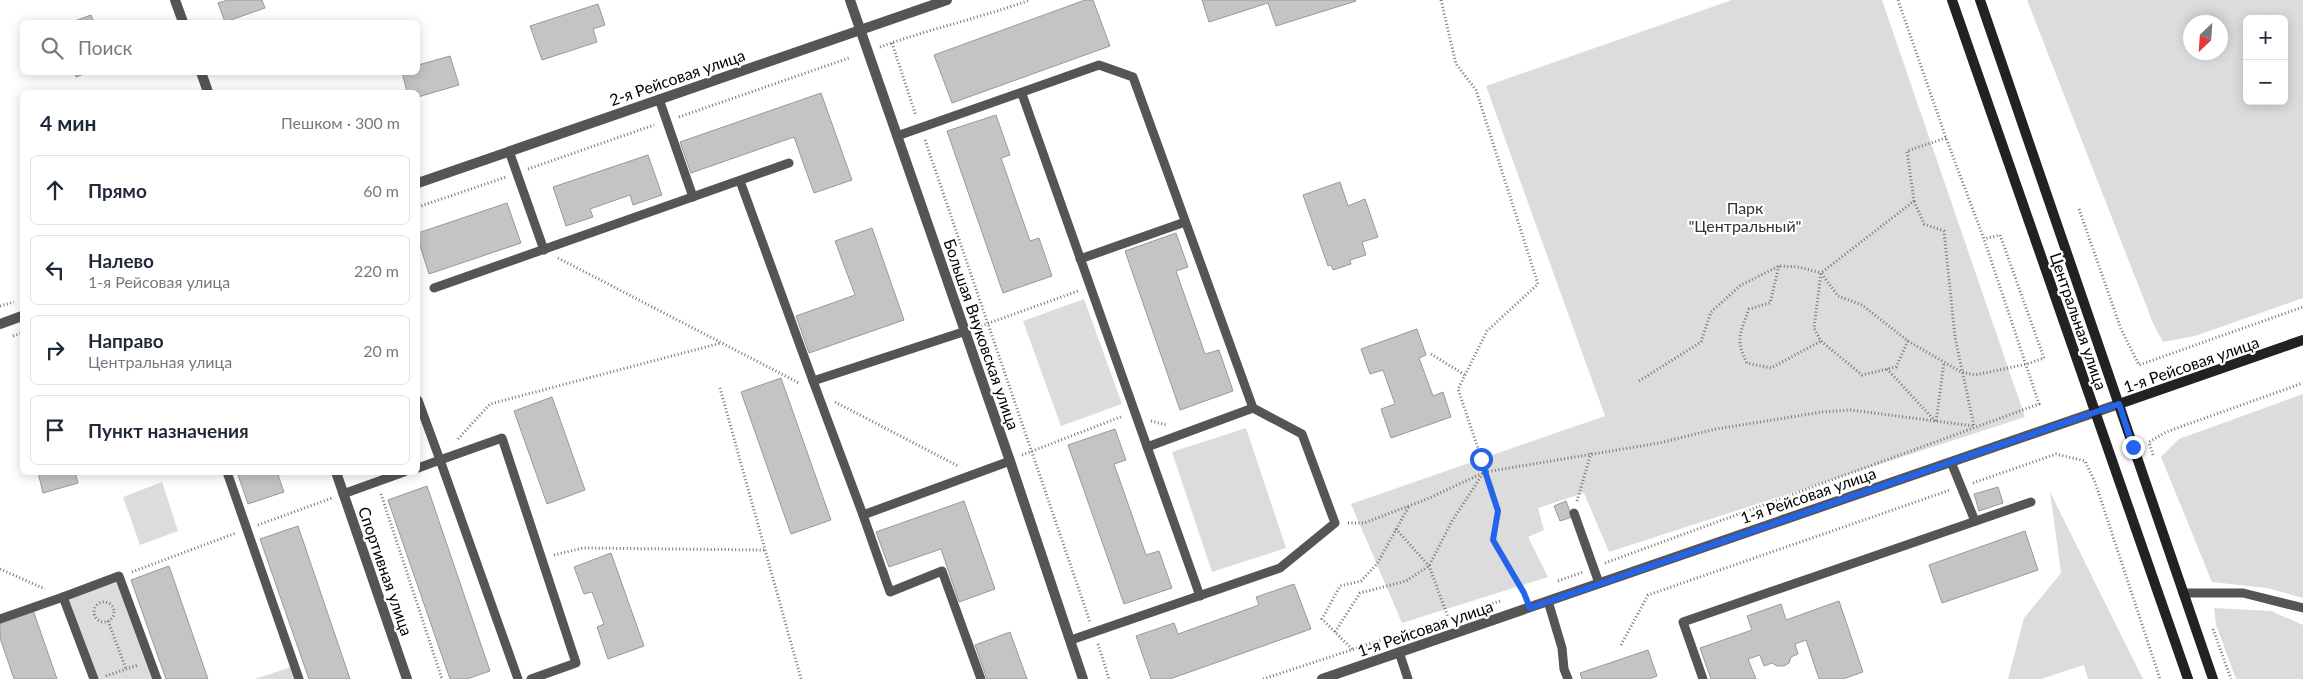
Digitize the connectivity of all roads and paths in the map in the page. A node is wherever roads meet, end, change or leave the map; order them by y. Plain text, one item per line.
1 (175, 0) edge
2 (850, 0) edge
3 (947, 0) edge
4 (1030, 0) edge
5 (1440, 0) edge
6 (1898, 0) edge
7 (1952, 0) edge
8 (1980, 0) edge
9 (182, 20) edge
10 (860, 30) junction
11 (892, 43) junction
12 (880, 47) dead end
13 (849, 58) dead end
14 (202, 75) edge
15 (207, 90) edge
16 (1022, 94) junction
17 (659, 99) junction
18 (667, 121) junction
19 (921, 128) junction
20 (897, 136) junction
21 (1946, 138) junction
22 (509, 152) junction
23 (789, 163) dead end
24 (516, 173) junction
25 (740, 181) junction
26 (420, 182) edge
27 (693, 198) junction
28 (1914, 201) junction
29 (420, 206) edge
30 (2079, 209) dead end
31 (1184, 222) junction
32 (1984, 240) junction
33 (544, 250) junction
34 (1080, 259) junction
35 (1779, 266) junction
36 (1821, 272) junction
37 (1089, 286) junction
38 (434, 288) dead end
39 (2303, 307) edge
40 (20, 317) edge
41 (0, 324) edge
42 (988, 324) junction
43 (966, 331) junction
44 (2303, 340) edge
45 (1821, 341) junction
46 (1908, 342) junction
47 (722, 343) junction
48 (1431, 354) dead end
49 (1944, 361) junction
50 (2027, 364) junction
51 (1887, 369) junction
52 (1961, 372) junction
53 (1465, 375) junction
54 (813, 381) junction
55 (1639, 381) dead end
56 (2303, 383) edge
57 (720, 388) dead end
58 (817, 392) junction
59 (2119, 404) junction
60 (420, 405) edge
61 (1253, 408) junction
62 (2095, 413) junction
63 (1136, 418) junction
64 (1114, 420) dead end
65 (1936, 422) junction
66 (1974, 426) junction
67 (1192, 430) junction
68 (2149, 442) dead end
69 (1146, 446) junction
70 (1031, 450) junction
71 (1591, 453) junction
72 (440, 460) junction
73 (1010, 461) junction
74 (1951, 462) junction
75 (420, 467) edge
76 (1485, 472) junction
77 (974, 474) junction
78 (228, 475) edge
79 (337, 475) edge
80 (396, 475) edge
81 (377, 482) junction
82 (1961, 487) junction
83 (344, 494) junction
84 (2031, 502) dead end
85 (1410, 505) junction
86 (1574, 513) joint
87 (863, 515) junction
88 (1976, 521) junction
89 (1335, 523) junction
90 (247, 529) junction
91 (1396, 529) junction
92 (765, 550) junction
93 (541, 558) junction
94 (1428, 566) junction
95 (1593, 568) junction
96 (0, 569) edge
97 (119, 576) junction
98 (1557, 581) dead end
99 (1599, 583) junction
100 (1532, 590) dead end
101 (1524, 593) junction
102 (2183, 593) junction
103 (1200, 596) junction
104 (1514, 596) dead end
105 (64, 597) junction
106 (1505, 599) dead end
107 (1548, 601) junction
108 (1530, 608) junction
109 (2303, 608) edge
110 (1448, 617) junction
111 (0, 619) edge
112 (108, 621) junction
113 (1093, 632) junction
114 (1335, 632) junction
115 (1071, 640) junction
116 (1621, 645) dead end
117 (1352, 650) junction
118 (1399, 652) junction
119 (150, 661) junction
120 (126, 669) junction
121 (104, 676) dead end
122 (94, 679) edge
123 (157, 679) edge
124 (299, 679) edge
125 (407, 679) edge
126 (442, 679) edge
127 (518, 679) edge
128 (530, 679) edge
129 (801, 679) edge
130 (981, 679) edge
131 (1083, 679) edge
132 (1110, 679) edge
133 (1264, 679) edge
134 (1322, 679) edge
135 (1408, 679) edge
136 (1568, 679) edge
137 (1703, 679) edge
138 (2160, 679) edge
139 (2188, 679) edge
140 (2212, 679) edge

1 - 9 street
2 - 10 street, Большая Внуковская улица
3 - 10 street, 2-я Рейсовая улица
4 - 11 path
5 - 53 path
6 - 21 path
7 - 62 main road, Центральная улица
8 - 59 main road, Центральная улица
10 - 17 street, 2-я Рейсовая улица
10 - 20 street, Большая Внуковская улица
11 - 12 path
11 - 19 path
13 - 18 path
14 - 15 street
16 - 19 lane
16 - 31 lane
16 - 34 lane
17 - 18 lane
17 - 22 street, 2-я Рейсовая улица
18 - 24 path
18 - 27 lane
19 - 20 lane
19 - 42 path
20 - 43 street, Большая Внуковская улица
21 - 28 path
21 - 32 path
22 - 24 lane
22 - 26 street, 2-я Рейсовая улица
23 - 25 lane
24 - 29 path
24 - 33 lane
25 - 27 lane
25 - 54 lane
27 - 33 lane
28 - 36 path
28 - 52 path
30 - 39 path
31 - 34 lane
31 - 61 lane
32 - 50 path
32 - 50 path
33 - 38 lane
33 - 47 path
34 - 37 lane
35 - 36 path
35 - 45 path
35 - 55 path
36 - 45 path
36 - 46 path
37 - 42 path
37 - 63 lane
40 - 41 street
42 - 43 path
42 - 70 path
43 - 54 lane
43 - 73 street, Большая Внуковская улица
44 - 59 main road, 1-я Рейсовая улица
45 - 51 path
46 - 49 path
46 - 51 path
47 - 58 path
47 - 72 path
48 - 53 path
49 - 52 path
49 - 65 path
50 - 52 path
50 - 66 path
51 - 65 path
52 - 66 path
53 - 76 path
54 - 58 lane
56 - 68 path
57 - 92 path
58 - 77 path
58 - 87 lane
59 - 62 street, 1-я Рейсовая улица
59 - 102 main road, Центральная улица
60 - 72 lane
61 - 67 lane
61 - 89 lane
62 - 74 street, 1-я Рейсовая улица
62 - 139 main road, Центральная улица
63 - 67 path
63 - 69 lane
64 - 70 path
65 - 66 path
65 - 71 path
66 - 95 path
67 - 69 lane
69 - 103 lane
70 - 73 path
70 - 113 path
71 - 76 path
71 - 86 path
72 - 75 lane
72 - 93 lane
72 - 127 lane
73 - 77 lane
73 - 115 street, Большая Внуковская улица
74 - 82 lane
74 - 99 street, 1-я Рейсовая улица
76 - 85 path
76 - 94 path
76 - 101 path
77 - 87 lane
78 - 90 lane
79 - 83 street, Спортивная улица
80 - 81 lane
81 - 83 lane
81 - 126 path
82 - 88 lane
82 - 116 path
82 - 138 path
83 - 90 path
83 - 125 street, Спортивная улица
84 - 88 lane
85 - 89 path
85 - 91 path
86 - 95 lane
87 - 130 lane
88 - 137 lane
89 - 103 lane
90 - 97 path
90 - 124 lane
91 - 94 path
91 - 114 path
92 - 93 path
92 - 129 path
93 - 128 lane
94 - 110 path
94 - 114 path
95 - 98 path
95 - 99 lane
96 - 105 path
97 - 105 lane
97 - 119 lane
99 - 107 street, 1-я Рейсовая улица
100 - 101 path
101 - 104 path
101 - 108 path
102 - 109 lane
102 - 140 main road, Центральная улица
103 - 113 lane
105 - 111 lane
105 - 122 lane
106 - 110 path
107 - 108 street, 1-я Рейсовая улица
107 - 136 lane
108 - 118 street, 1-я Рейсовая улица
110 - 117 path
112 - 112 path
112 - 120 path
113 - 115 lane
113 - 132 path
114 - 117 path
115 - 131 street, Большая Внуковская улица
117 - 133 path
118 - 134 street, 1-я Рейсовая улица
118 - 135 lane
119 - 120 path
119 - 123 lane
120 - 121 path

